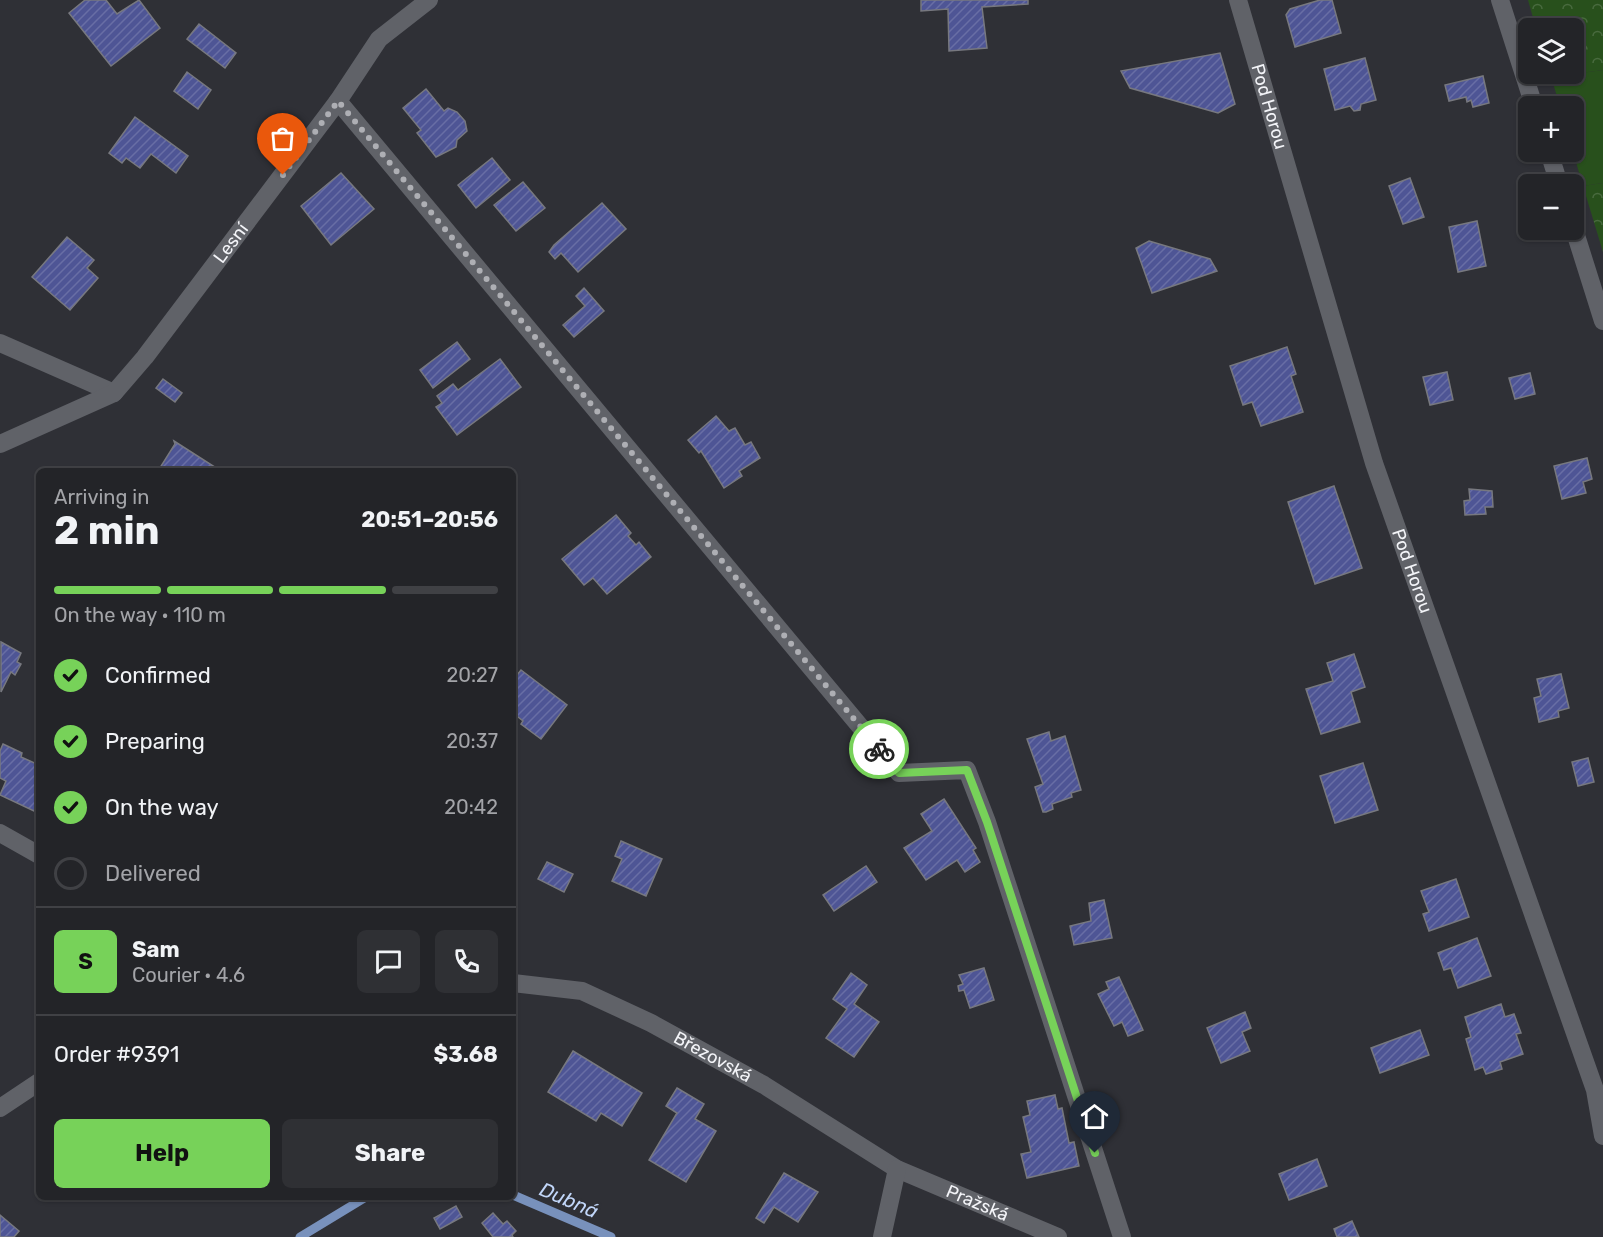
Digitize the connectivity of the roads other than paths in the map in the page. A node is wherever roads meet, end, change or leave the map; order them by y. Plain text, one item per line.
1 (429, 0) edge
2 (1238, 0) edge
3 (1500, 0) edge
4 (1531, 96) edge
5 (338, 101) junction
6 (1577, 240) edge
7 (1603, 321) edge
8 (0, 343) edge
9 (114, 393) junction
10 (0, 444) edge
11 (0, 833) edge
12 (36, 853) edge
13 (516, 983) edge
14 (36, 1084) edge
15 (0, 1108) edge
16 (1603, 1136) edge
17 (897, 1169) junction
18 (882, 1237) edge
19 (1058, 1237) edge
20 (1122, 1237) edge

1 - 5 street, Lesní
2 - 16 street, Pod Horou
3 - 4 street
5 - 9 street, Lesní
5 - 20 street
6 - 7 street
8 - 9 street
9 - 10 street, Lesní
11 - 12 street
13 - 17 street, Březovská
14 - 15 street
17 - 18 street
17 - 19 street, Pražská

